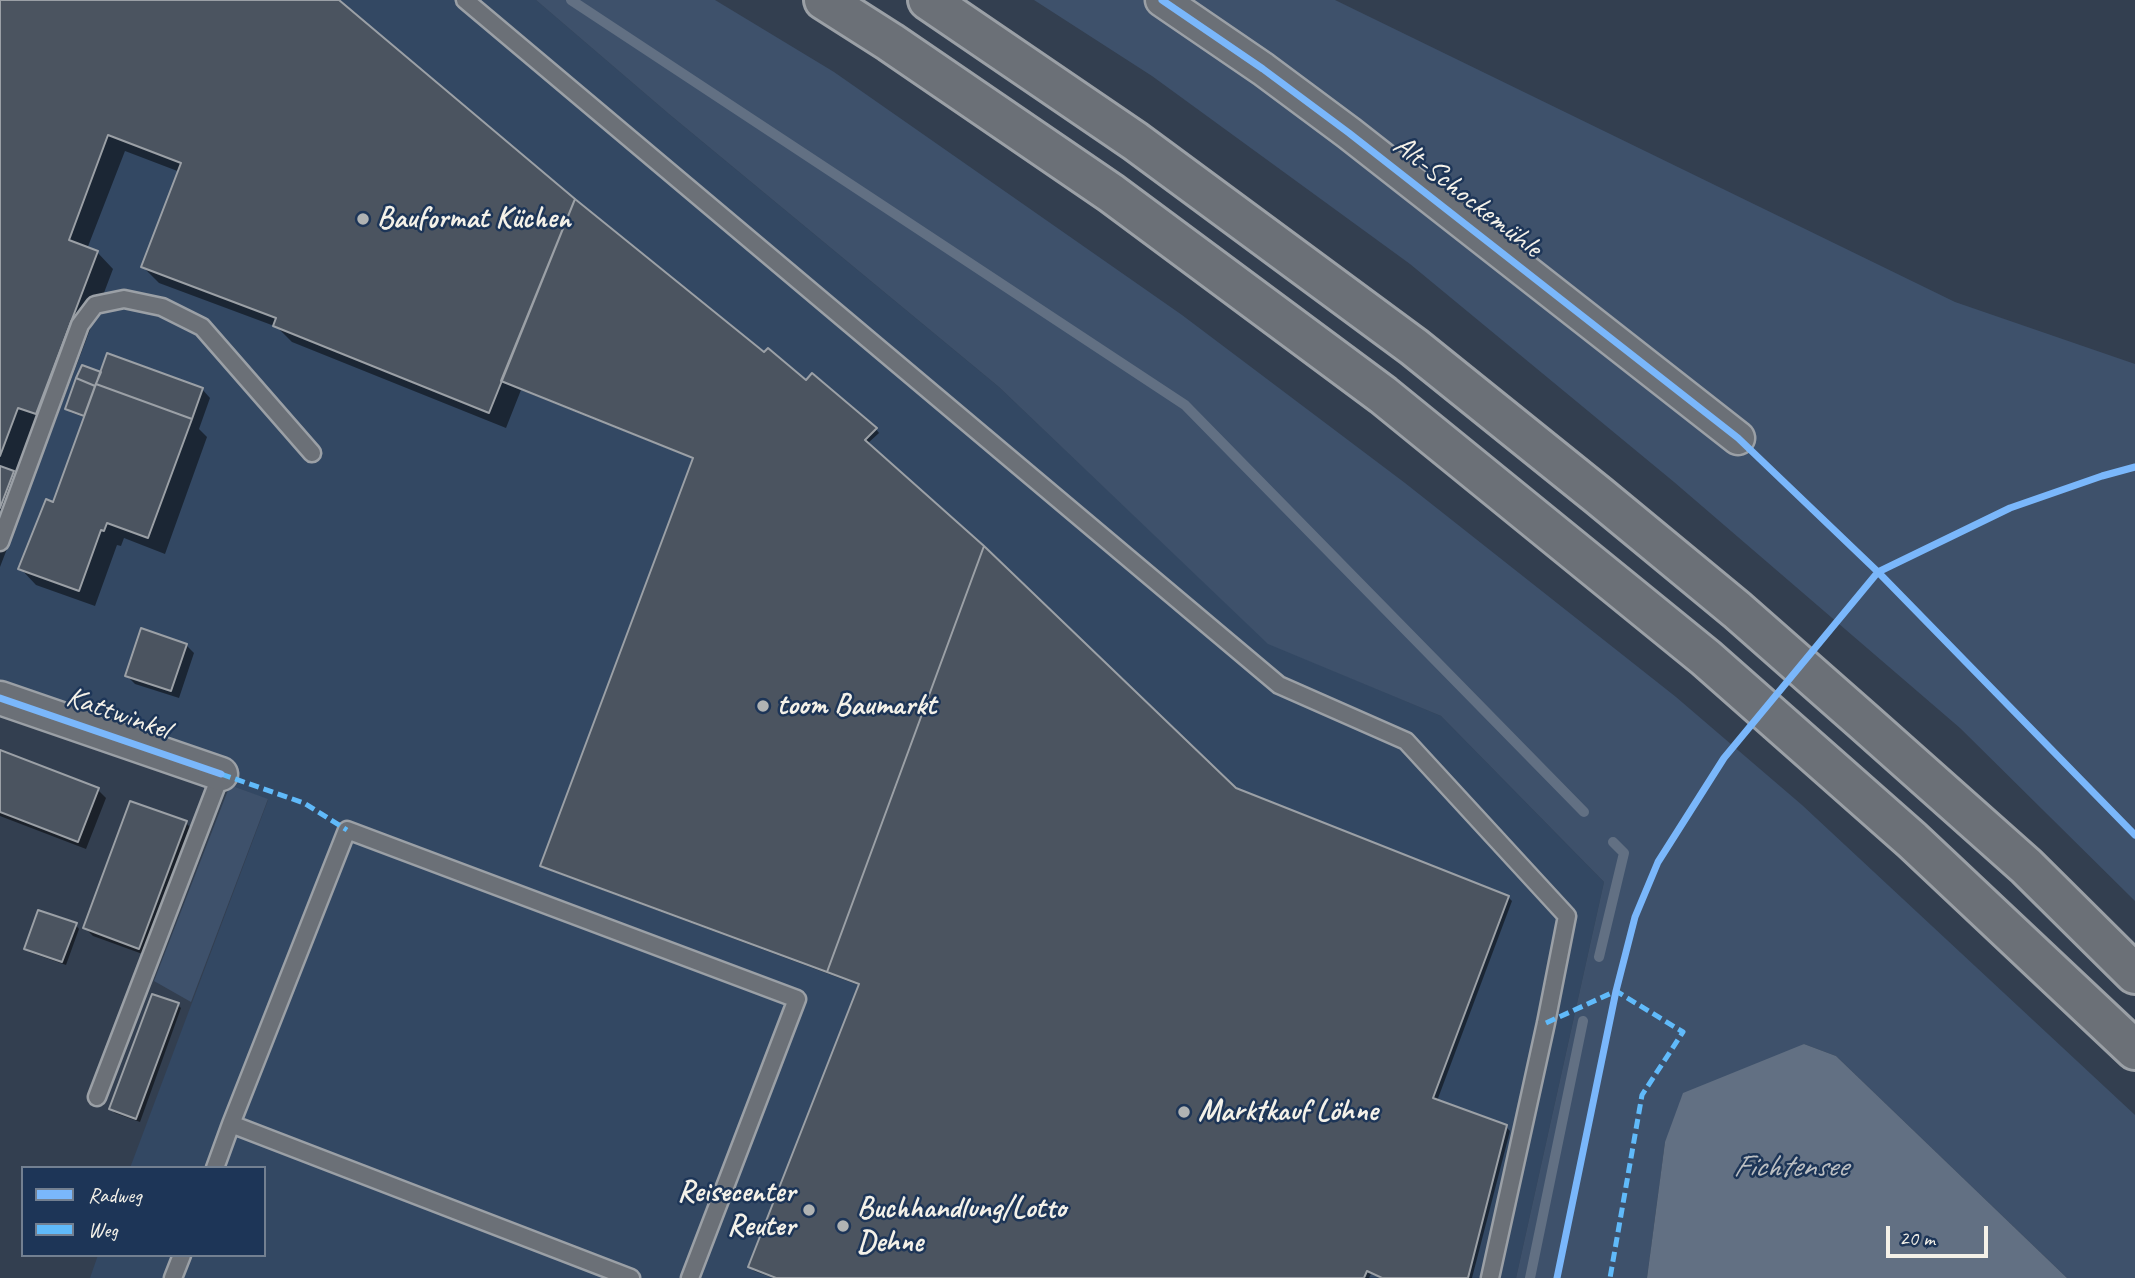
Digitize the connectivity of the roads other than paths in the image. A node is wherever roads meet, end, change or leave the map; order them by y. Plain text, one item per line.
1 (465, 0) edge
2 (824, 0) edge
3 (928, 0) edge
4 (1162, 0) edge
5 (1738, 438) dead end
6 (312, 453) dead end
7 (0, 542) edge
8 (0, 698) edge
9 (221, 774) joint
10 (2135, 974) edge
11 (2135, 1051) edge
12 (97, 1097) dead end
13 (231, 1125) junction
14 (216, 1166) edge
15 (181, 1257) edge
16 (173, 1278) edge
17 (631, 1278) edge
18 (690, 1278) edge
19 (1490, 1278) edge

1 - 19 lane
2 - 11 highway
3 - 10 highway
4 - 5 street, Alt-Schockemühle
6 - 7 lane
8 - 9 street, Kattwinkel
9 - 12 lane
13 - 14 lane
13 - 17 lane
13 - 18 lane
15 - 16 lane

